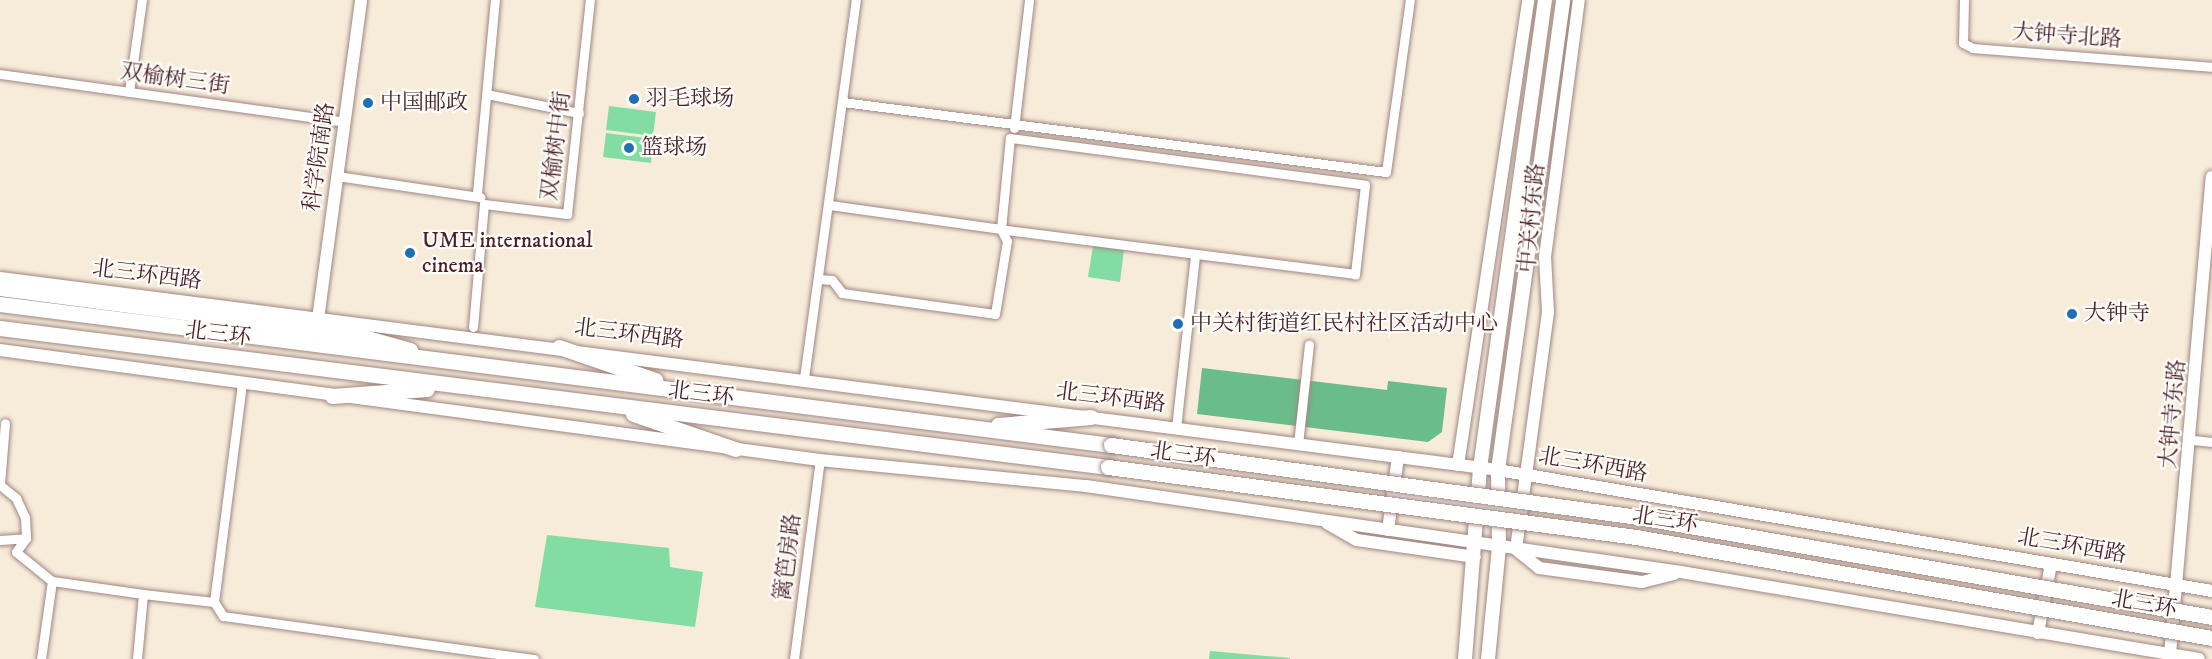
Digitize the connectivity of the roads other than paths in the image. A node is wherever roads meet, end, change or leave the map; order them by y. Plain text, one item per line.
1 (142, 0) edge
2 (361, 0) edge
3 (495, 0) edge
4 (590, 0) edge
5 (856, 0) edge
6 (1029, 0) edge
7 (1410, 0) edge
8 (1528, 0) edge
9 (1545, 0) edge
10 (1563, 0) edge
11 (1580, 0) edge
12 (1964, 0) edge
13 (2212, 67) edge
14 (0, 74) edge
15 (129, 92) junction
16 (487, 94) junction
17 (843, 102) junction
18 (579, 113) junction
19 (344, 122) junction
20 (1014, 128) junction
21 (337, 176) junction
22 (2212, 177) edge
23 (477, 193) junction
24 (484, 204) junction
25 (830, 205) junction
26 (1001, 229) junction
27 (1195, 255) junction
28 (0, 278) edge
29 (819, 279) junction
30 (0, 288) edge
31 (0, 304) edge
32 (318, 319) junction
33 (473, 327) dead end
34 (0, 328) edge
35 (1309, 345) dead end
36 (558, 347) junction
37 (0, 350) edge
38 (462, 364) junction
39 (804, 378) junction
40 (242, 384) junction
41 (462, 386) junction
42 (683, 390) junction
43 (332, 396) junction
44 (601, 404) junction
45 (1091, 417) junction
46 (5, 423) dead end
47 (966, 427) junction
48 (1176, 428) junction
49 (2193, 440) junction
50 (2212, 442) edge
51 (1298, 444) junction
52 (735, 449) junction
53 (1398, 457) junction
54 (820, 460) junction
55 (1458, 465) junction
56 (1480, 468) junction
57 (1498, 470) junction
58 (1526, 475) junction
59 (0, 484) edge
60 (1393, 492) junction
61 (1479, 505) junction
62 (1499, 508) junction
63 (1522, 510) junction
64 (1323, 521) junction
65 (1388, 530) junction
66 (26, 538) junction
67 (0, 540) edge
68 (1499, 546) junction
69 (1516, 549) junction
70 (1476, 550) junction
71 (2051, 564) junction
72 (52, 581) junction
73 (2178, 585) junction
74 (2212, 591) edge
75 (143, 594) junction
76 (214, 603) junction
77 (2212, 617) edge
78 (2038, 633) junction
79 (2212, 638) edge
80 (2169, 656) edge
81 (41, 659) edge
82 (136, 659) edge
83 (534, 659) edge
84 (794, 659) edge
85 (1465, 659) edge
86 (1488, 659) edge
87 (2199, 659) edge

1 - 15 street
2 - 19 street, 科学院南路
3 - 16 street
4 - 18 street, 双榆树中街
5 - 17 street
6 - 20 street
7 - 20 street
8 - 55 street, 中关村东路
9 - 56 main road, 中关村东路
10 - 57 main road, 中关村东路
11 - 58 street, 中关村东路
12 - 13 street, 大钟寺北路
14 - 15 street, 双榆树三街
15 - 19 street, 双榆树三街
16 - 18 street
16 - 23 street
17 - 20 street
17 - 25 street
18 - 24 street, 双榆树中街
19 - 21 street, 科学院南路
21 - 23 street
21 - 32 street, 科学院南路
22 - 49 street, 大钟寺东路
23 - 24 street
24 - 33 street
25 - 26 street
25 - 29 street
26 - 27 street
26 - 27 street
26 - 29 street
27 - 48 street
28 - 32 street, 北三环西路
29 - 39 street
30 - 38 highway
31 - 38 highway, 北三环
32 - 36 street, 北三环西路
34 - 41 highway, 北三环
35 - 51 street
36 - 39 street, 北三环西路
36 - 42 highway
37 - 40 street
38 - 42 highway, 北三环
39 - 45 street, 北三环西路
40 - 43 street
40 - 76 street
41 - 43 highway
41 - 44 highway, 北三环
42 - 47 highway, 北三环
43 - 52 street
44 - 52 highway
44 - 79 highway, 北三环, bridge
45 - 47 highway
45 - 48 street, 北三环西路
46 - 59 street
47 - 77 highway, 北三环, bridge
48 - 51 street, 北三环西路
49 - 50 street
49 - 73 street, 大钟寺东路
51 - 53 street, 北三环西路
52 - 54 street
53 - 55 street, 北三环西路
53 - 60 street
54 - 64 street
54 - 84 street, 篱笆房路
55 - 56 street, 北三环西路
56 - 57 street, 北三环西路
56 - 61 main road, 中关村东路
57 - 58 street, 北三环西路
57 - 62 main road, 中关村东路
58 - 63 street, 中关村东路
58 - 71 street, 北三环西路
59 - 66 street
60 - 61 street
60 - 65 street
61 - 62 street
61 - 70 main road, 中关村东路
62 - 63 street
62 - 68 main road, 中关村东路
63 - 69 street, 中关村东路
64 - 65 street
64 - 70 street
65 - 70 street
66 - 67 street
66 - 72 street
68 - 69 street
68 - 70 street
68 - 86 main road, 中关村东路
69 - 78 street
70 - 85 main road, 中关村东路
71 - 73 street, 北三环西路
71 - 78 street
72 - 75 street
72 - 81 street
73 - 74 street, 北三环西路
73 - 80 street, 大钟寺东路
75 - 76 street
75 - 82 street
76 - 83 street
78 - 80 street
80 - 87 street

